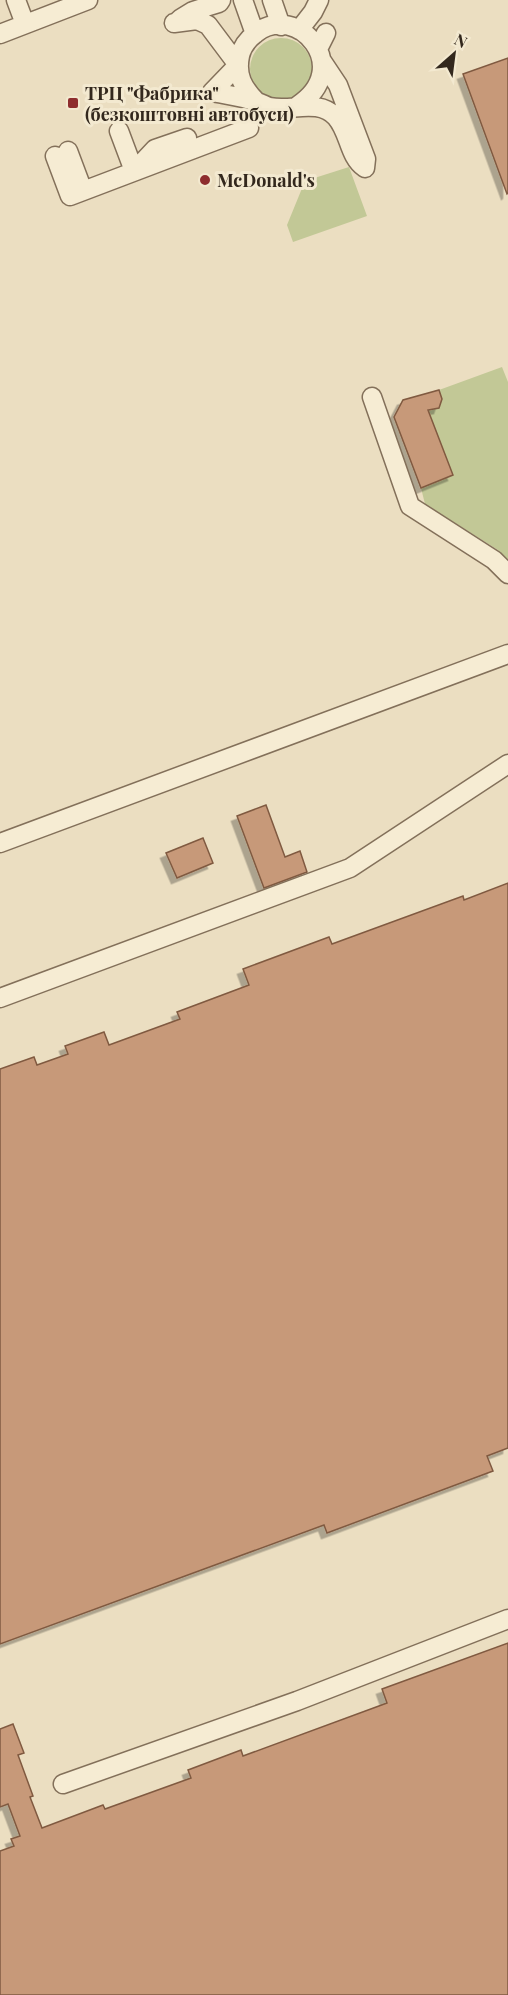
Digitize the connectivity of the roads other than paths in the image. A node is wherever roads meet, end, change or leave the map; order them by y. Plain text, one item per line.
1 (16, 0) edge
2 (88, 0) edge
3 (221, 0) edge
4 (243, 0) edge
5 (272, 0) edge
6 (319, 0) edge
7 (25, 24) junction
8 (290, 28) junction
9 (0, 34) edge
10 (255, 34) junction
11 (322, 47) junction
12 (238, 65) junction
13 (256, 101) junction
14 (297, 106) junction
15 (118, 131) dead end
16 (61, 153) dead end
17 (134, 171) junction
18 (372, 397) dead end
19 (508, 573) edge
20 (508, 654) edge
21 (508, 764) edge
22 (0, 843) edge
23 (0, 998) edge
24 (508, 1619) edge
25 (63, 1784) dead end

1 - 7 street
2 - 7 street
3 - 12 street
4 - 10 street
5 - 8 street
6 - 8 street
7 - 9 street
8 - 10 street
8 - 11 street
10 - 12 street
11 - 14 street
11 - 14 street
12 - 13 street
12 - 13 street
13 - 14 street
13 - 17 street
15 - 17 street
16 - 17 street
18 - 19 street
20 - 22 street
21 - 23 street
24 - 25 street

